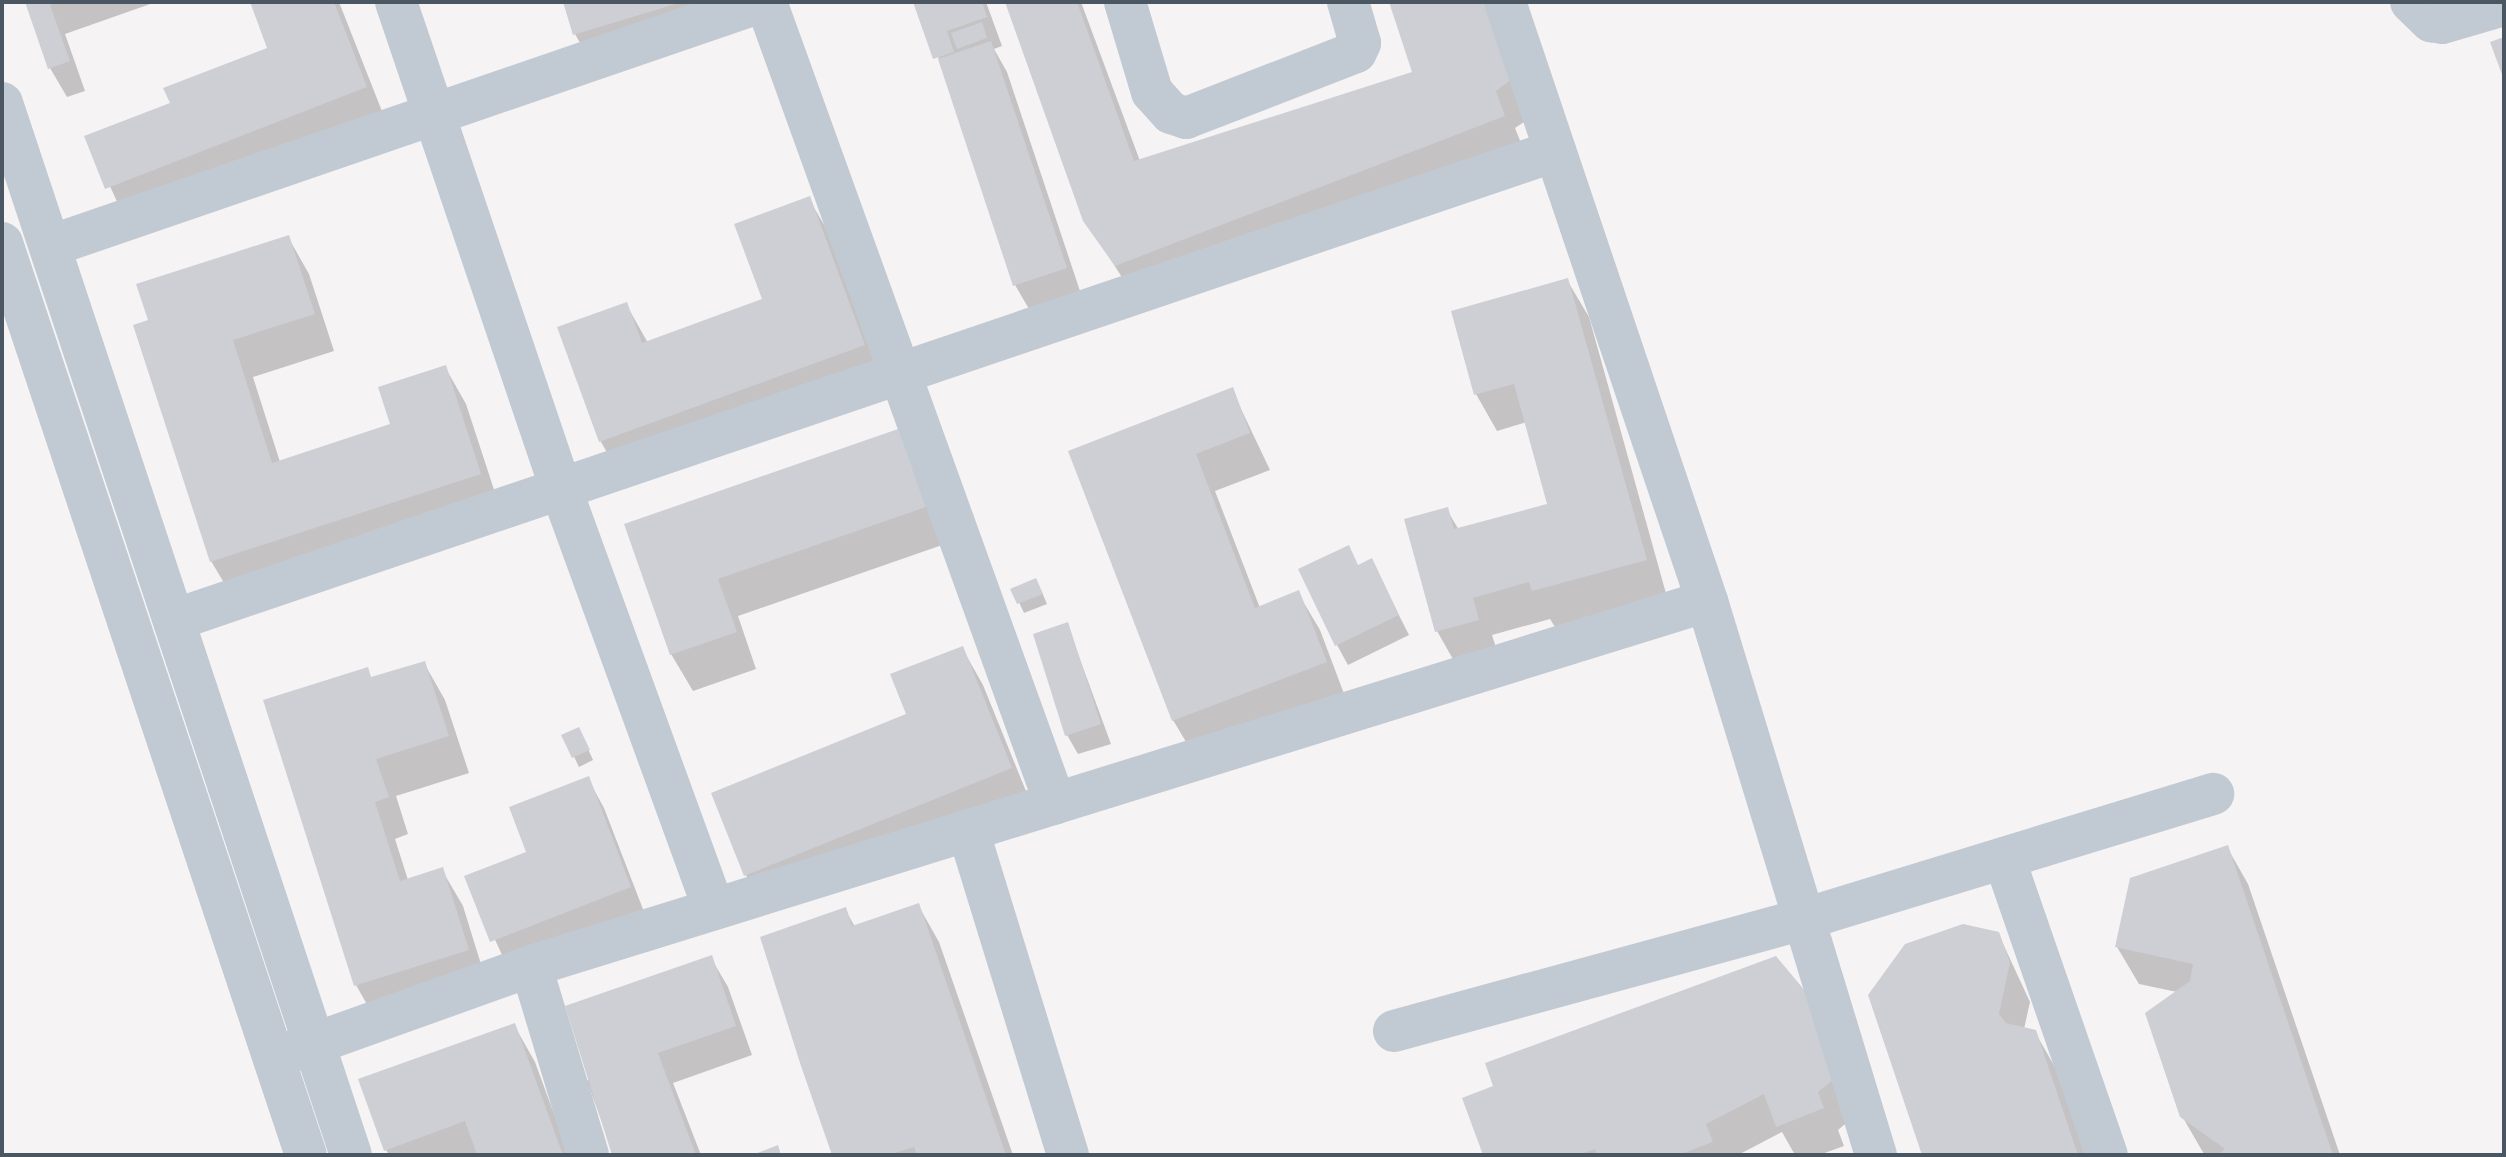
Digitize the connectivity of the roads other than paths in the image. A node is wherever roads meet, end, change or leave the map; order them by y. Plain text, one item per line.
1 (396, 2) edge
2 (763, 2) edge
3 (1125, 2) edge
4 (1348, 2) edge
5 (1505, 2) edge
6 (2411, 2) edge
7 (2504, 5) edge
8 (2, 103) edge
9 (437, 113) junction
10 (1555, 151) junction
11 (2, 243) edge
12 (50, 246) junction
13 (62, 290) junction
14 (24, 306) junction
15 (899, 375) junction
16 (561, 489) junction
17 (1707, 601) junction
18 (174, 620) junction
19 (2213, 794) dead end
20 (1055, 803) junction
21 (968, 830) junction
22 (2004, 858) junction
23 (714, 909) junction
24 (1804, 919) junction
25 (531, 966) junction
26 (1394, 1031) dead end
27 (313, 1044) junction
28 (274, 1058) junction
29 (306, 1155) edge
30 (351, 1155) edge
31 (588, 1155) edge
32 (1068, 1155) edge
33 (1876, 1155) edge
34 (2107, 1155) edge

1 - 9 street
2 - 9 street
2 - 15 street
3 - 4 street
5 - 10 street
6 - 7 street
8 - 12 street
9 - 12 street
9 - 16 street
10 - 15 street
10 - 17 street
11 - 14 street
12 - 13 street
13 - 14 street
13 - 18 street
14 - 28 street
15 - 16 street
15 - 20 street
16 - 18 street
16 - 23 street
17 - 20 street
17 - 24 street
18 - 27 street
19 - 22 street
20 - 21 street
21 - 23 street
21 - 32 street
22 - 24 street
22 - 34 street
23 - 25 street
24 - 26 street
24 - 33 street
25 - 27 street
25 - 31 street
27 - 28 street
27 - 30 street
28 - 29 street

